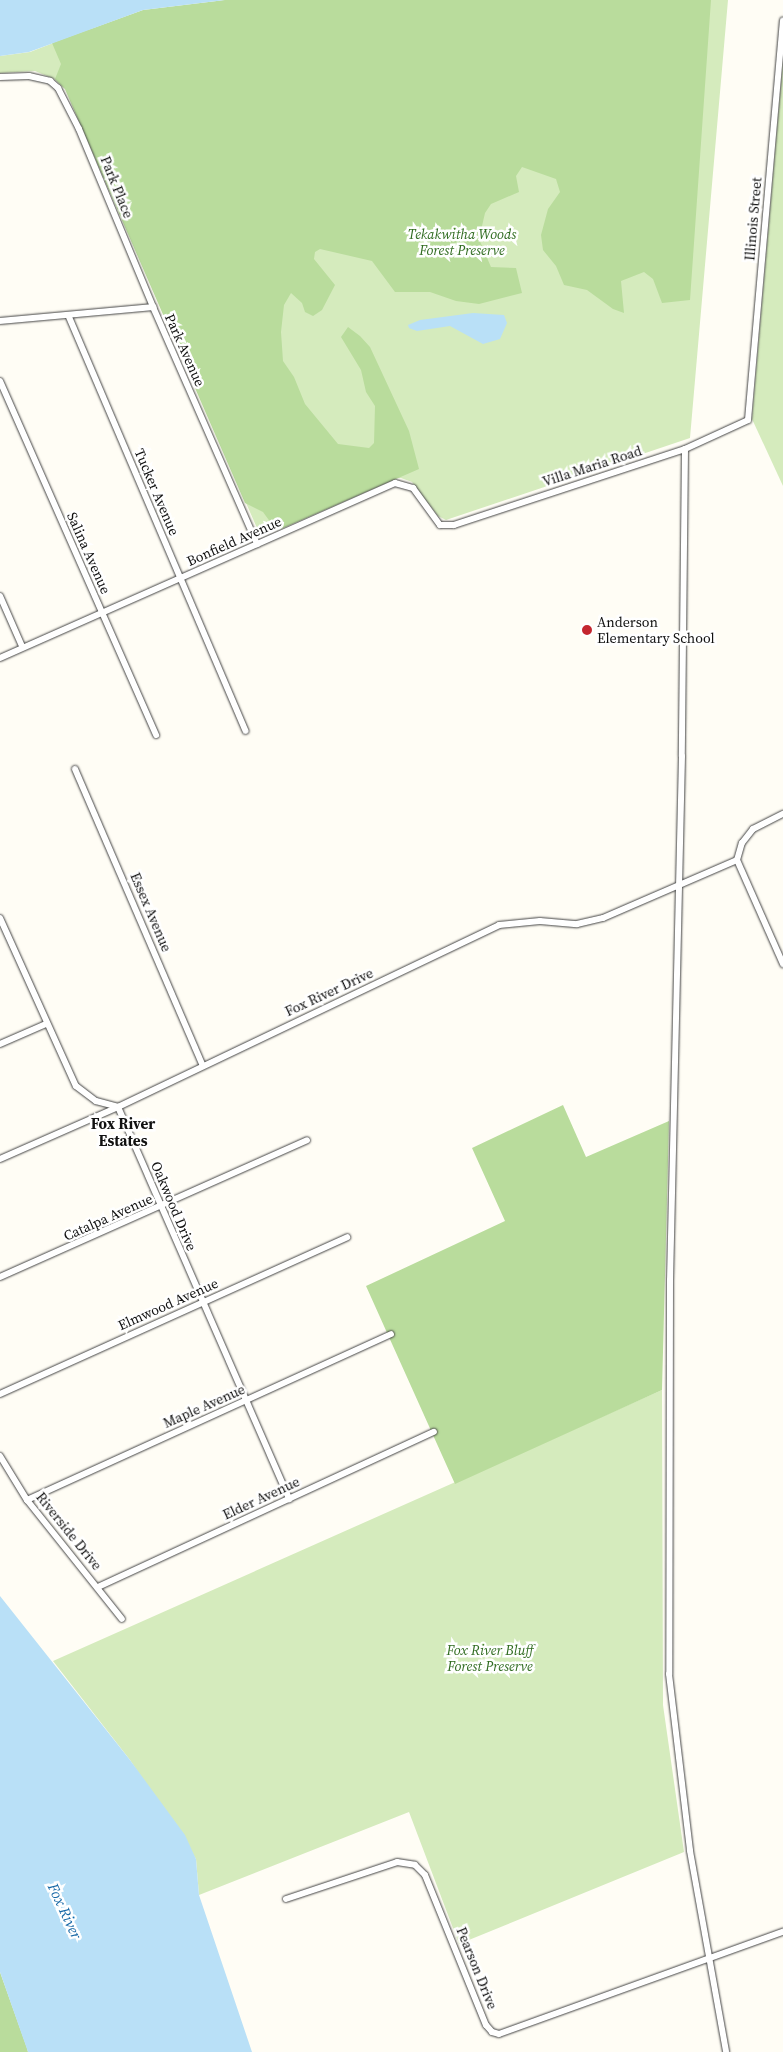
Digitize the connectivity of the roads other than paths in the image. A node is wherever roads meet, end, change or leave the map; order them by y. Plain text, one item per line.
1 (783, 21) edge
2 (0, 77) edge
3 (153, 307) junction
4 (70, 317) junction
5 (0, 321) edge
6 (0, 381) edge
7 (748, 420) joint
8 (685, 449) junction
9 (440, 525) joint
10 (257, 544) junction
11 (181, 578) junction
12 (0, 596) edge
13 (102, 613) junction
14 (22, 646) junction
15 (0, 658) edge
16 (246, 731) dead end
17 (156, 736) dead end
18 (75, 769) dead end
19 (783, 814) edge
20 (737, 860) junction
21 (678, 885) junction
22 (0, 918) edge
23 (783, 964) edge
24 (46, 1024) junction
25 (0, 1044) edge
26 (204, 1066) junction
27 (118, 1106) junction
28 (307, 1140) dead end
29 (0, 1159) edge
30 (161, 1207) junction
31 (347, 1237) dead end
32 (0, 1277) edge
33 (202, 1302) junction
34 (392, 1334) dead end
35 (0, 1394) edge
36 (247, 1401) junction
37 (434, 1432) dead end
38 (0, 1456) edge
39 (289, 1499) junction
40 (27, 1500) junction
41 (98, 1587) junction
42 (122, 1619) dead end
43 (286, 1899) dead end
44 (783, 1932) edge
45 (708, 1959) junction
46 (726, 2052) edge

1 - 7 street, Illinois Street
2 - 3 street, Park Place
3 - 4 street, Park Avenue
3 - 10 street, Park Avenue
4 - 5 street, Park Avenue
4 - 11 street, Tucker Avenue
6 - 13 street, Salina Avenue
7 - 8 street, Villa Maria Road
8 - 9 street, Villa Maria Road
8 - 21 street
9 - 10 street, Bonfield Avenue
10 - 11 street, Bonfield Avenue
11 - 13 street, Bonfield Avenue
11 - 16 street, Tucker Avenue
12 - 14 street
13 - 14 street, Bonfield Avenue
13 - 17 street, Salina Avenue
14 - 15 street
18 - 26 street, Essex Avenue
19 - 20 street
20 - 21 street, Fox River Drive
20 - 23 street
21 - 26 street, Fox River Drive
21 - 45 street
22 - 24 street
24 - 25 street
24 - 27 street
26 - 27 street, Fox River Drive
27 - 29 street, Fox River Drive
27 - 30 street, Oakwood Drive
28 - 30 street, Catalpa Avenue
30 - 32 street, Catalpa Avenue
30 - 33 street, Oakwood Drive
31 - 33 street, Elmwood Avenue
33 - 35 street, Elmwood Avenue
33 - 36 street, Oakwood Drive
34 - 36 street, Maple Avenue
36 - 39 street, Oakwood Drive
36 - 40 street, Maple Avenue
37 - 39 street, Elder Avenue
38 - 40 street, Riverside Drive
39 - 41 street, Elder Avenue
40 - 41 street, Riverside Drive
41 - 42 street, Riverside Drive
43 - 45 street, Pearson Drive
44 - 45 street, Pearson Drive
45 - 46 street

